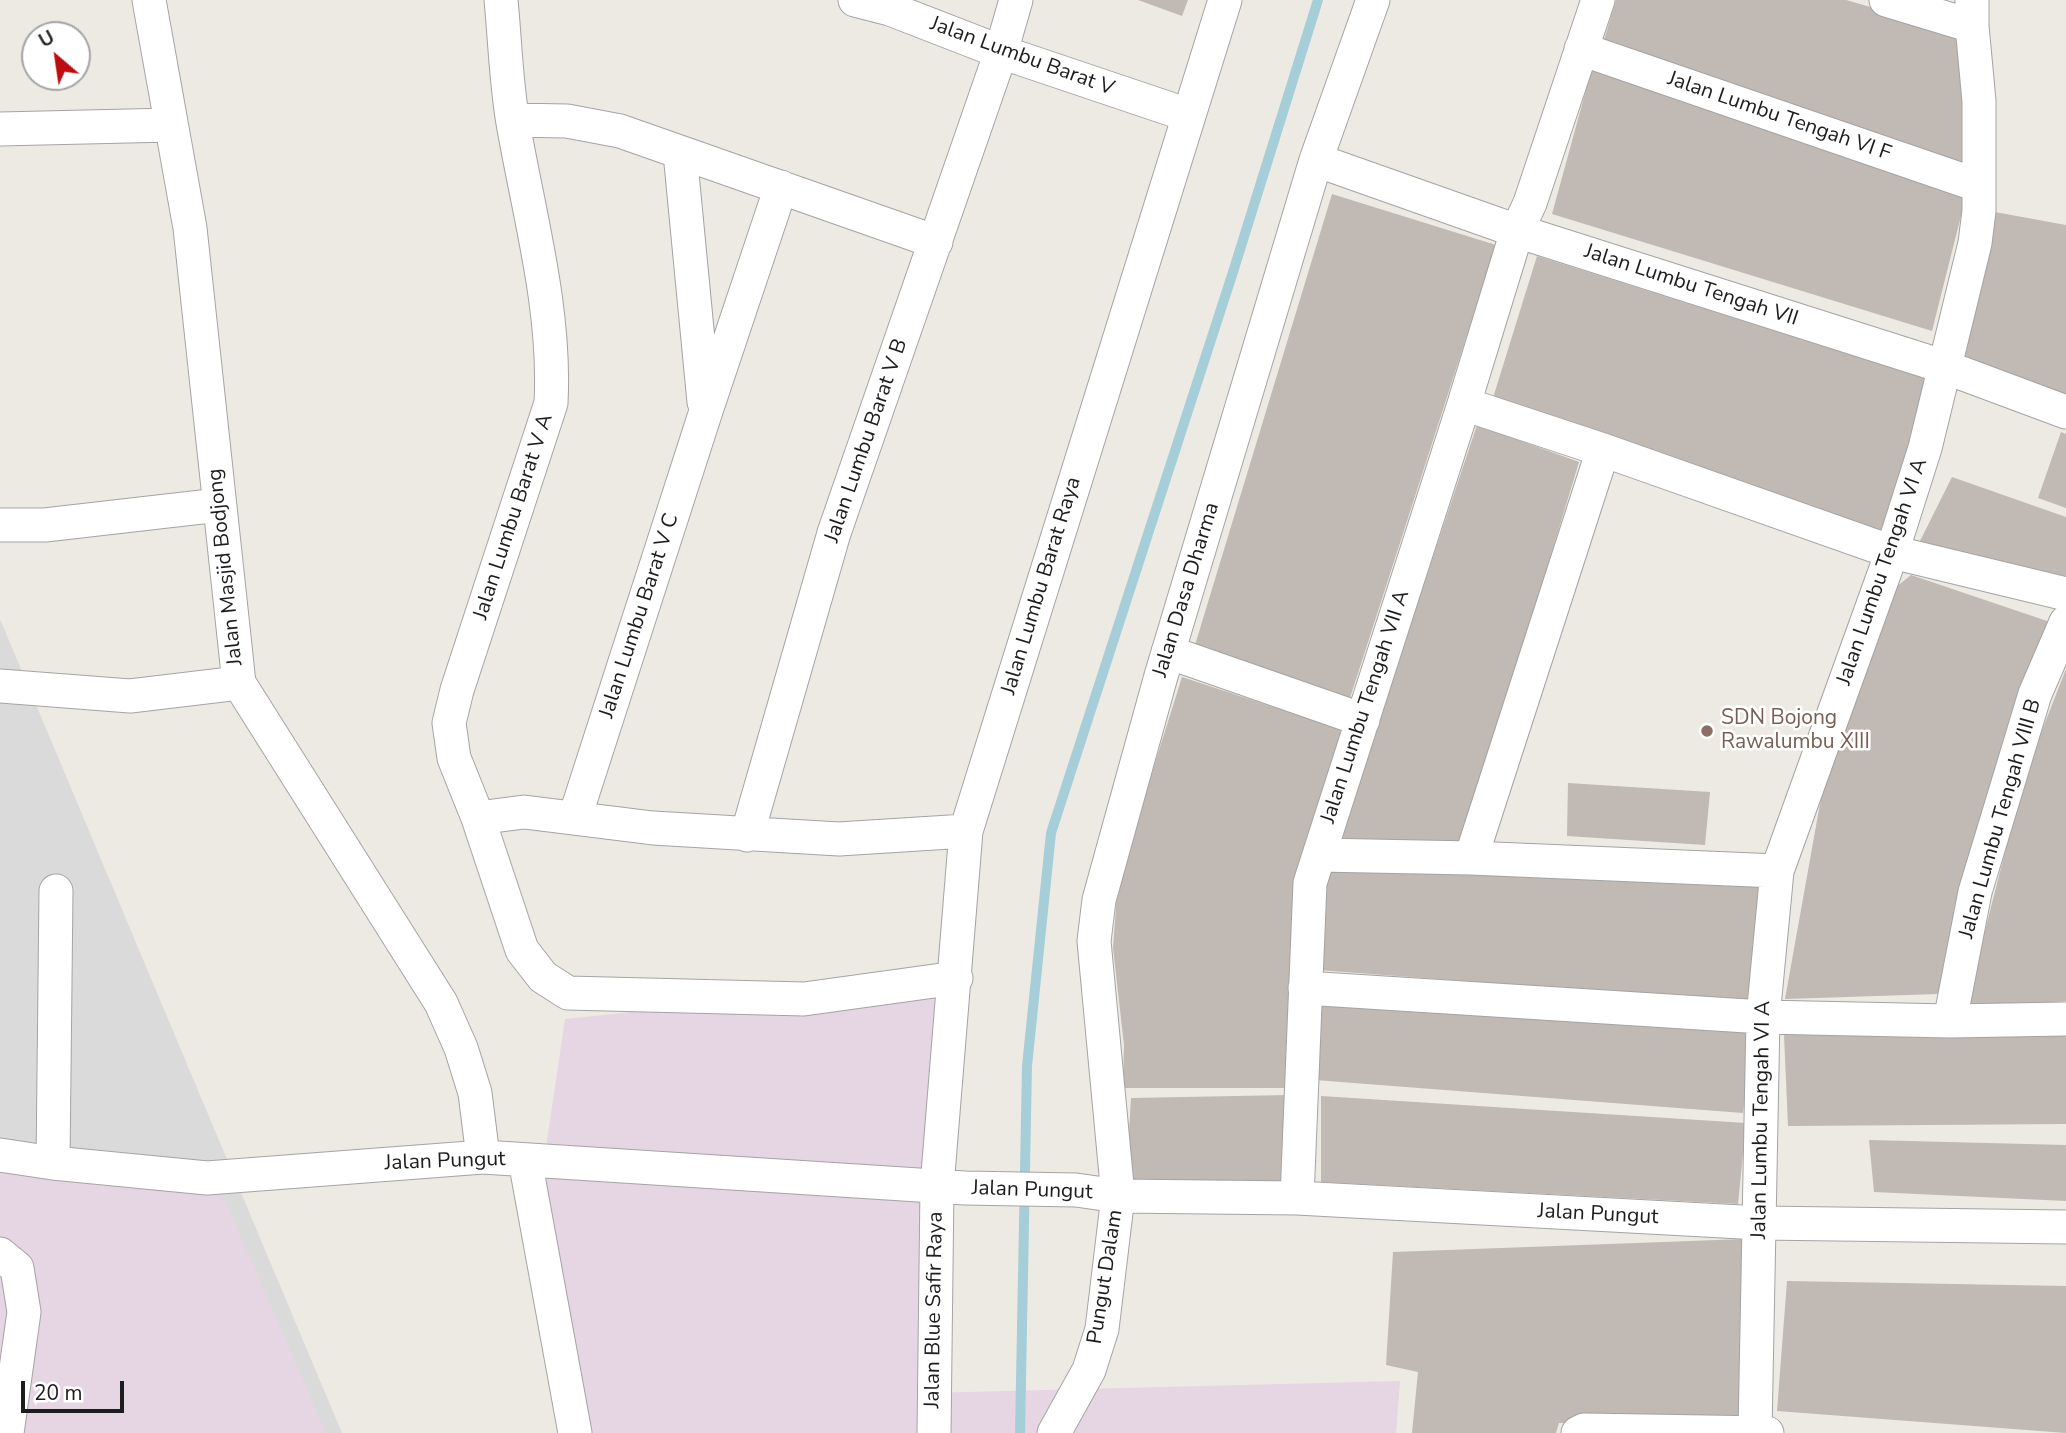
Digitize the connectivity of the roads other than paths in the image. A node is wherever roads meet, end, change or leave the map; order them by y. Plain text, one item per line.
1 (149, 0) edge
2 (500, 0) edge
3 (856, 0) edge
4 (1016, 0) edge
5 (1225, 0) edge
6 (1373, 0) edge
7 (1598, 0) edge
8 (1886, 0) edge
9 (1972, 13) edge
10 (1581, 49) junction
11 (1001, 52) junction
12 (1188, 115) junction
13 (513, 120) junction
14 (171, 125) junction
15 (0, 129) edge
16 (680, 153) junction
17 (1317, 160) junction
18 (1977, 185) junction
19 (781, 187) junction
20 (1517, 231) junction
21 (936, 242) junction
22 (1945, 367) junction
23 (1464, 404) junction
24 (2066, 412) edge
25 (705, 414) junction
26 (1603, 450) junction
27 (219, 505) junction
28 (0, 525) edge
29 (1892, 552) junction
30 (2066, 594) edge
31 (2066, 622) edge
32 (1168, 652) junction
33 (239, 683) junction
34 (0, 686) edge
35 (1363, 720) junction
36 (575, 817) junction
37 (478, 818) junction
38 (967, 831) junction
39 (747, 835) junction
40 (1319, 855) junction
41 (1471, 858) junction
42 (1777, 871) junction
43 (56, 891) dead end
44 (956, 978) junction
45 (1305, 988) junction
46 (1763, 1017) junction
47 (2066, 1019) edge
48 (1950, 1021) junction
49 (0, 1155) edge
50 (483, 1157) junction
51 (525, 1160) junction
52 (53, 1163) junction
53 (951, 1187) junction
54 (1118, 1196) junction
55 (1297, 1198) junction
56 (1760, 1223) junction
57 (2066, 1227) edge
58 (0, 1254) edge
59 (7, 1433) edge
60 (575, 1433) edge
61 (934, 1433) edge
62 (1054, 1433) edge
63 (1578, 1433) edge
64 (1755, 1433) edge
65 (1767, 1433) edge

1 - 14 street, Jalan Masjid Bodjong
2 - 13 street, Jalan Lumbu Barat V A
3 - 11 street, Jalan Lumbu Barat V
4 - 11 street, Jalan Lumbu Barat V B
5 - 12 street, Jalan Lumbu Barat Raya
6 - 17 street, Jalan Dasa Dharma
7 - 10 street, Jalan Lumbu Tengah VII A
8 - 9 street
9 - 18 street, Jalan Lumbu Tengah VI A
10 - 18 street, Jalan Lumbu Tengah VI F
10 - 20 street, Jalan Lumbu Tengah VII A
11 - 12 street, Jalan Lumbu Barat V
11 - 21 street, Jalan Lumbu Barat V B
12 - 38 street, Jalan Lumbu Barat Raya
13 - 16 street
13 - 37 street, Jalan Lumbu Barat V A
14 - 15 street
14 - 27 street, Jalan Masjid Bodjong
16 - 19 street
16 - 25 street, Jalan Lumbu Barat V C
17 - 20 street, Jalan Lumbu Tengah VII
17 - 32 street, Jalan Dasa Dharma
18 - 22 street, Jalan Lumbu Tengah VI A
19 - 21 street
19 - 25 street, Jalan Lumbu Barat V C
20 - 22 street, Jalan Lumbu Tengah VII
20 - 23 street, Jalan Lumbu Tengah VII A
21 - 39 street, Jalan Lumbu Barat V B
22 - 24 street, Jalan Lumbu Tengah VII
22 - 29 street, Jalan Lumbu Tengah VI A
23 - 26 street
23 - 35 street, Jalan Lumbu Tengah VII A
25 - 36 street, Jalan Lumbu Barat V C
26 - 29 street
26 - 41 street
27 - 28 street
27 - 33 street, Jalan Masjid Bodjong
29 - 30 street
29 - 42 street, Jalan Lumbu Tengah VI A
31 - 48 street, Jalan Lumbu Tengah VIII B
32 - 35 street
32 - 54 street, Jalan Dasa Dharma
33 - 34 street
33 - 50 street, Jalan Masjid Bodjong
35 - 40 street, Jalan Lumbu Tengah VII A
36 - 37 street
36 - 39 street
37 - 44 street, Jalan Lumbu Barat V A
38 - 39 street
38 - 44 street, Jalan Lumbu Barat Raya
40 - 41 street
40 - 45 street, Jalan Lumbu Tengah VII A
41 - 42 street
42 - 46 street, Jalan Lumbu Tengah VI A
43 - 52 street
44 - 53 street, Jalan Lumbu Barat Raya
45 - 46 street
45 - 55 street, Jalan Lumbu Tengah VII A
46 - 48 street
46 - 56 street, Jalan Lumbu Tengah VI A
47 - 48 street
49 - 52 street, Jalan Pungut
50 - 51 street, Jalan Pungut
50 - 52 street, Jalan Pungut
51 - 53 street, Jalan Pungut
51 - 60 street
53 - 54 street, Jalan Pungut
53 - 61 street, Jalan Blue Safir Raya
54 - 55 street, Jalan Pungut
54 - 62 street, Pungut Dalam
55 - 56 street, Jalan Pungut
56 - 57 street, Jalan Pungut
56 - 64 street, Jalan Lumbu Tengah VI A
58 - 59 street
63 - 64 street
64 - 65 street

